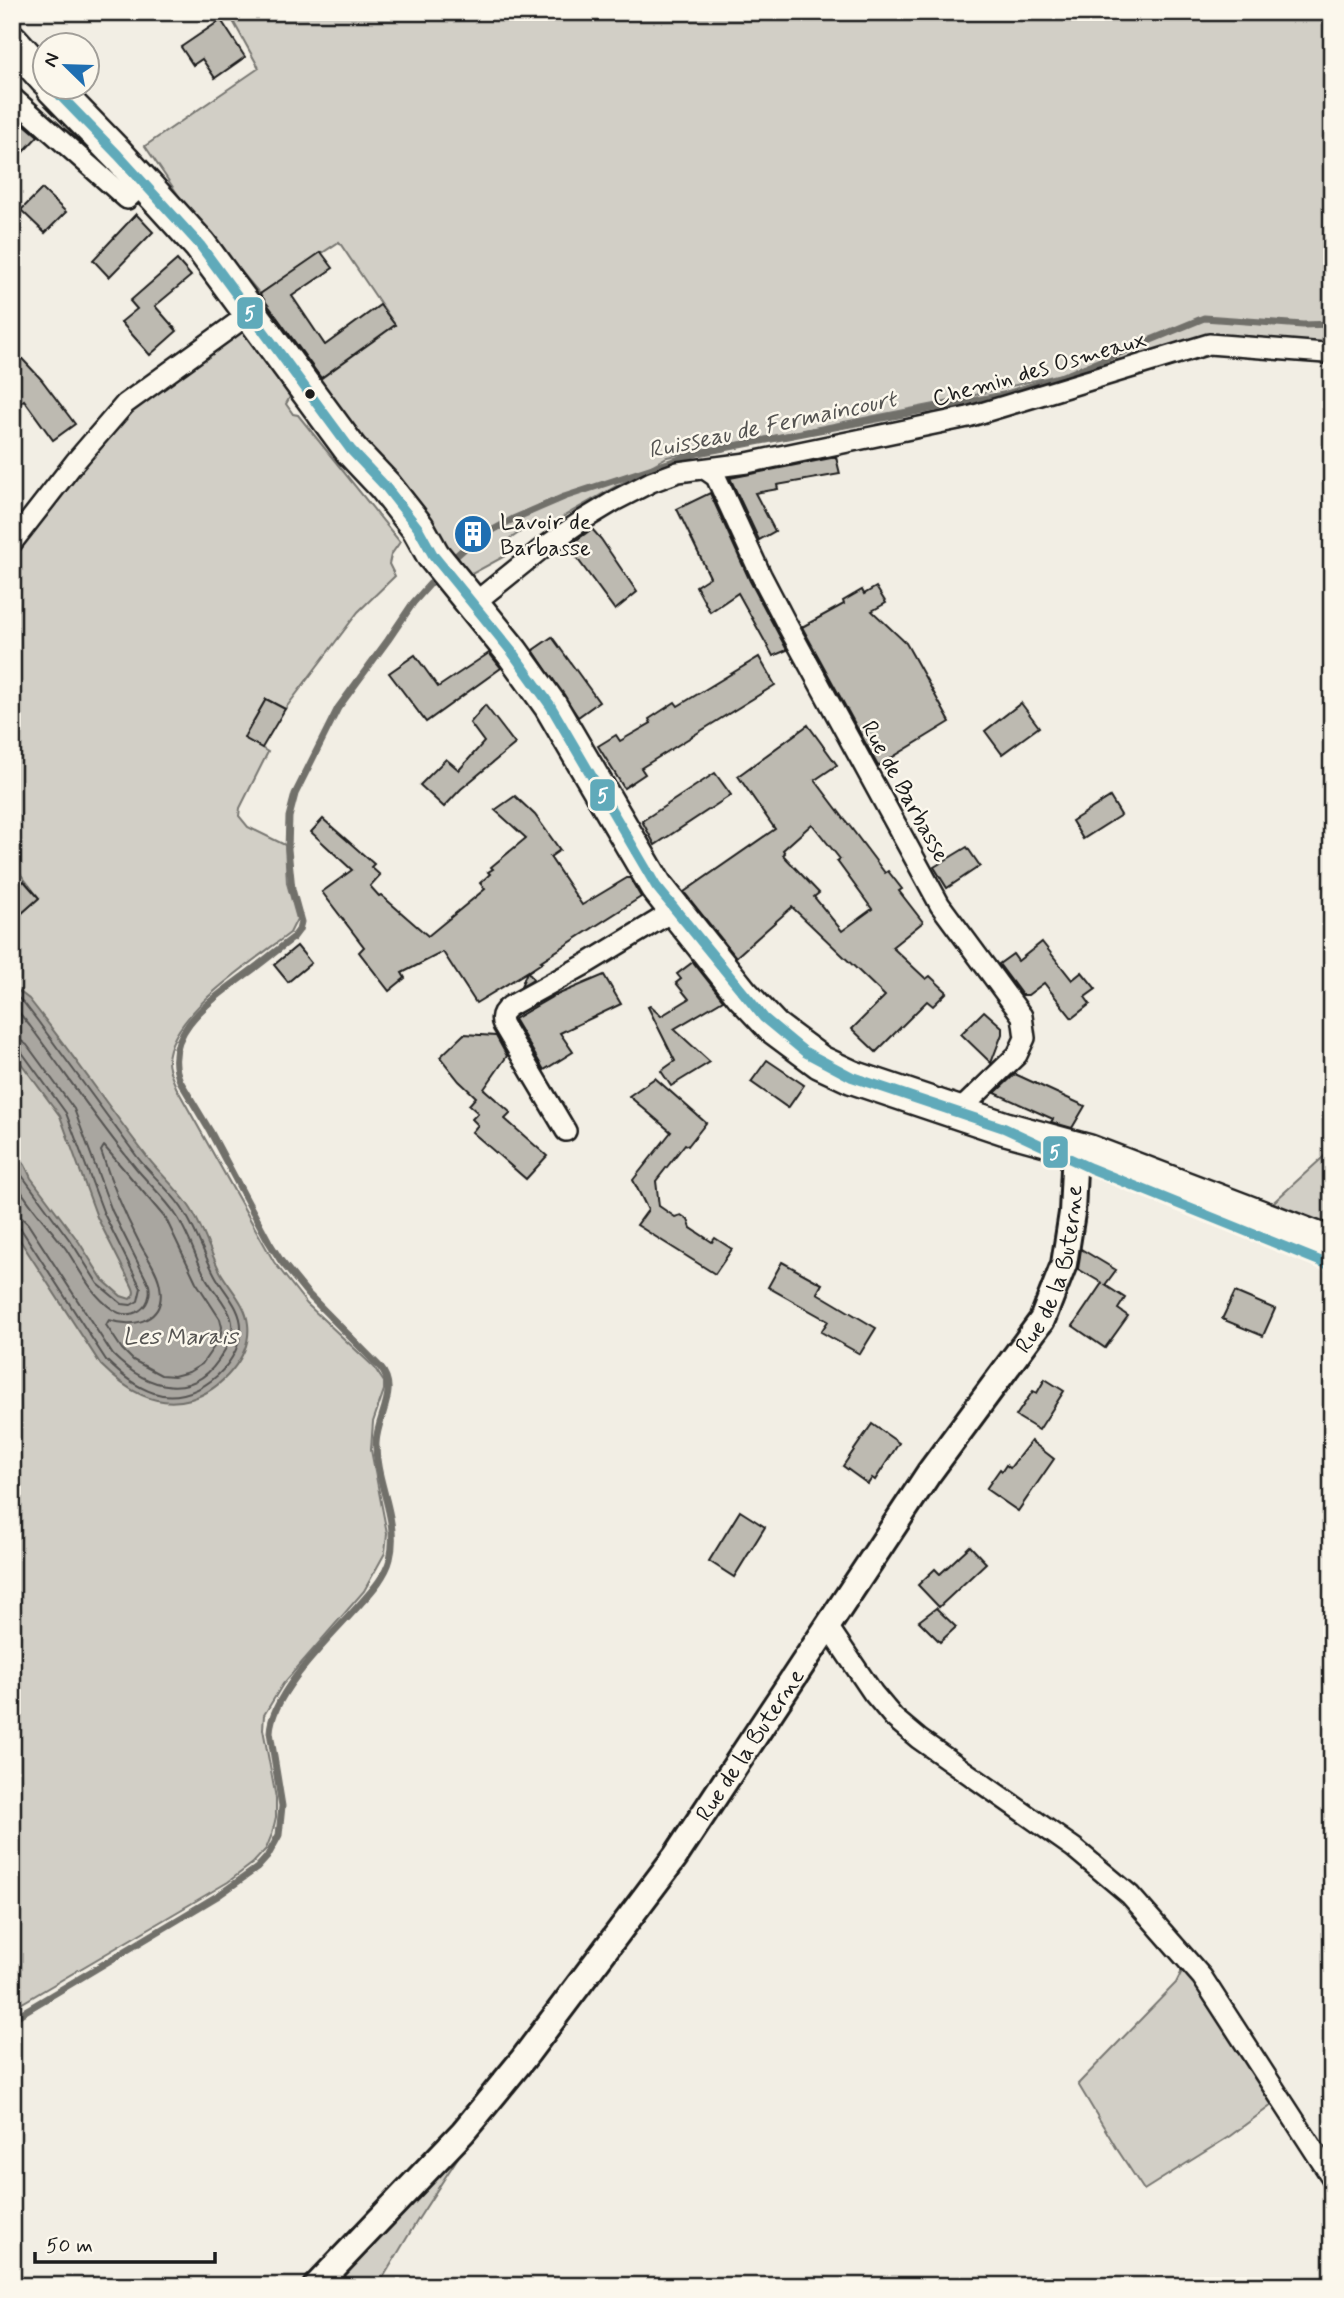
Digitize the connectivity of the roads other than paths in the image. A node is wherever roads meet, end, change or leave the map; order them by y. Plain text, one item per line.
1 (12, 41) edge
2 (32, 63) edge
3 (12, 97) edge
4 (66, 102) edge
5 (144, 183) junction
6 (249, 314) junction
7 (1325, 353) dead end
8 (706, 470) junction
9 (12, 543) edge
10 (466, 594) junction
11 (675, 911) junction
12 (957, 1113) junction
13 (566, 1132) dead end
14 (1075, 1154) junction
15 (1332, 1244) edge
16 (1332, 1266) edge
17 (827, 1625) junction
18 (1332, 2178) edge
19 (316, 2286) edge

1 - 2 main road
3 - 5 street
4 - 5 main road
5 - 6 main road
6 - 9 street
6 - 10 main road
7 - 8 street, Chemin des Osmeaux
8 - 10 street, Chemin des Osmeaux
8 - 12 street, Rue de Barbasse
10 - 11 main road
11 - 12 main road
11 - 13 street
12 - 14 main road
14 - 15 main road
14 - 16 main road
14 - 17 street, Rue de la Buterne
17 - 18 street
17 - 19 street, Rue de la Buterne

